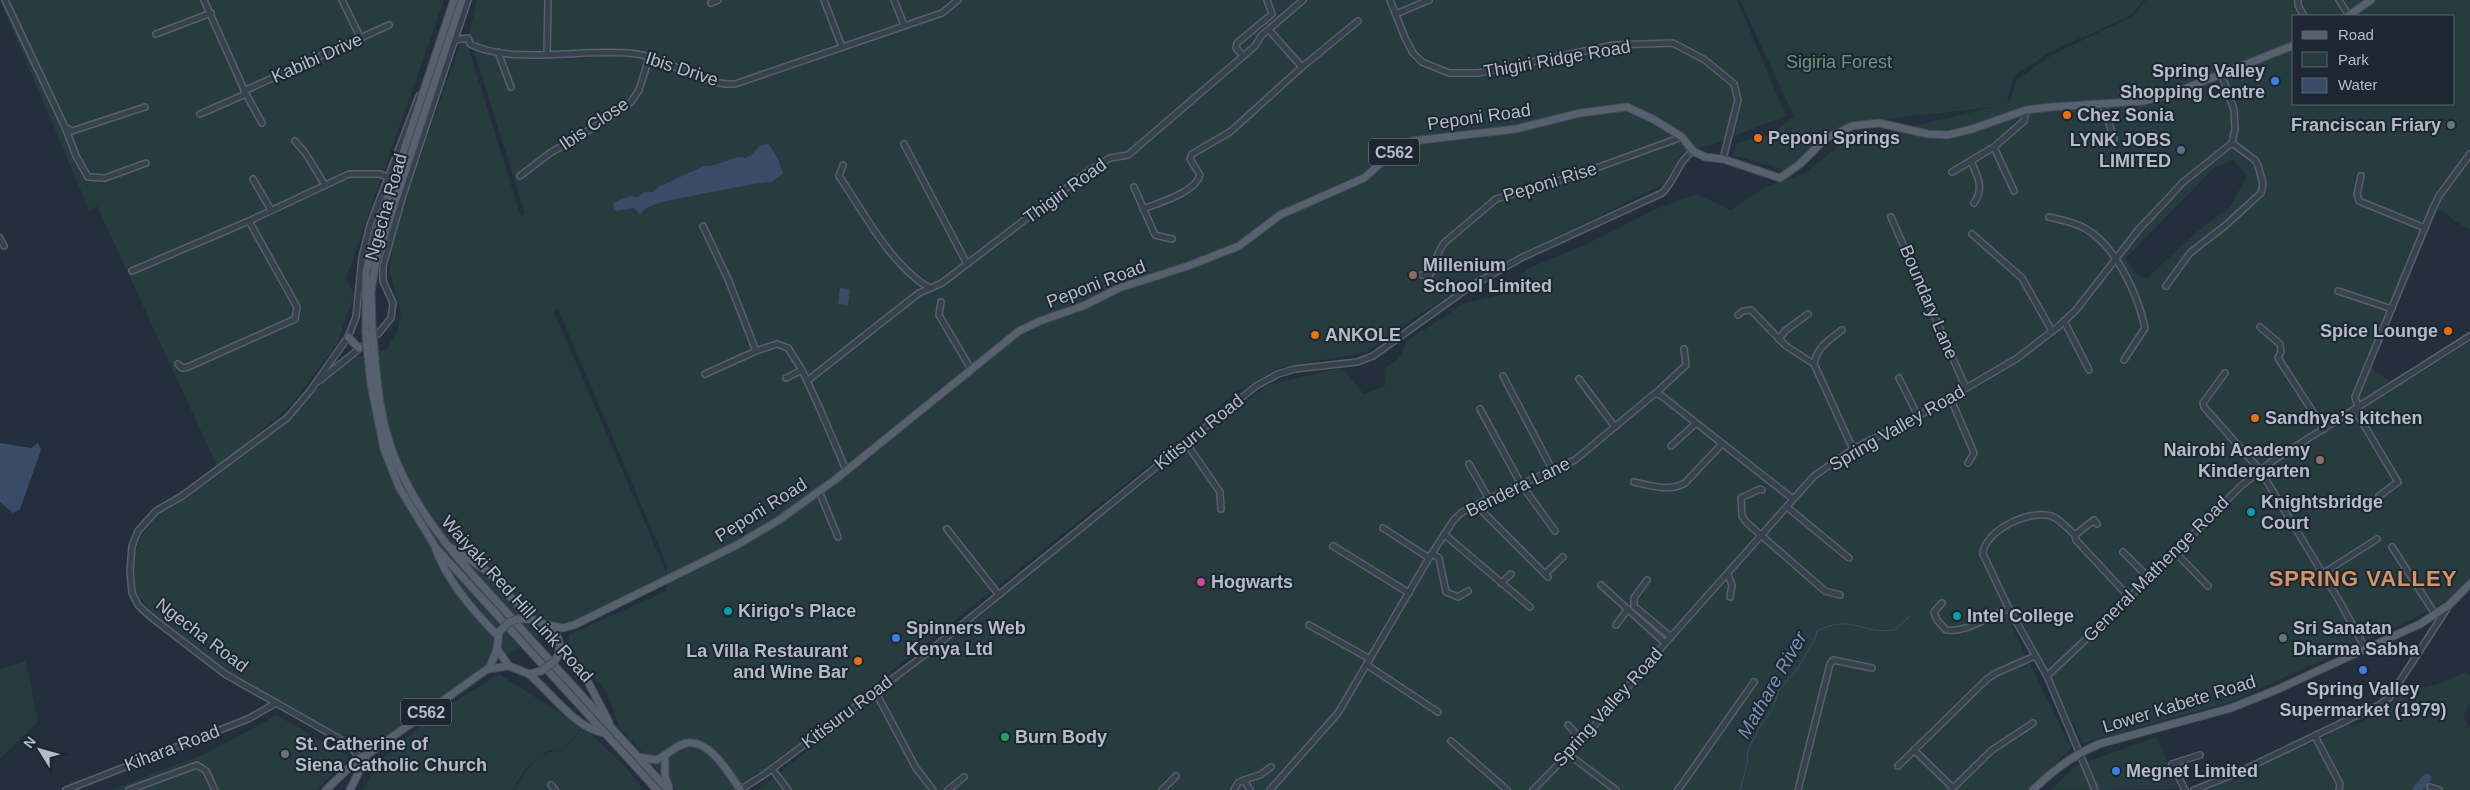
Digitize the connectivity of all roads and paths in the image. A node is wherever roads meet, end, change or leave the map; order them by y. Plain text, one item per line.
1 (5, 0) edge
2 (204, 0) edge
3 (343, 0) edge
4 (454, 0) edge
5 (462, 0) edge
6 (468, 0) edge
7 (548, 0) edge
8 (718, 0) edge
9 (824, 0) edge
10 (894, 0) edge
11 (958, 0) edge
12 (1267, 0) edge
13 (1303, 0) edge
14 (1390, 0) edge
15 (1429, 0) edge
16 (2298, 0) edge
17 (2339, 0) edge
18 (2371, 0) edge
19 (711, 3) dead end
20 (211, 13) junction
21 (1396, 14) junction
22 (2303, 15) edge
23 (2347, 15) edge
24 (2349, 15) edge
25 (1358, 21) dead end
26 (389, 25) dead end
27 (904, 25) junction
28 (460, 28) junction
29 (1268, 30) junction
30 (156, 34) dead end
31 (468, 38) junction
32 (361, 39) junction
33 (455, 40) junction
34 (842, 47) junction
35 (2292, 47) edge
36 (498, 52) junction
37 (547, 54) junction
38 (1243, 56) junction
39 (649, 58) junction
40 (1302, 67) junction
41 (2222, 73) junction
42 (425, 85) junction
43 (511, 87) dead end
44 (245, 92) junction
45 (2103, 104) junction
46 (430, 106) junction
47 (145, 107) dead end
48 (2026, 110) junction
49 (200, 114) dead end
50 (262, 123) dead end
51 (65, 127) junction
52 (1682, 137) junction
53 (2114, 139) dead end
54 (295, 141) dead end
55 (2232, 143) junction
56 (904, 144) dead end
57 (1994, 146) junction
58 (1693, 151) junction
59 (2470, 154) edge
60 (1723, 159) junction
61 (1971, 161) junction
62 (146, 163) dead end
63 (843, 165) dead end
64 (1952, 172) dead end
65 (520, 176) dead end
66 (2361, 176) dead end
67 (387, 177) junction
68 (253, 178) dead end
69 (324, 186) junction
70 (1134, 187) dead end
71 (2014, 191) dead end
72 (1974, 203) dead end
73 (1143, 209) junction
74 (271, 210) junction
75 (1891, 217) dead end
76 (2049, 217) dead end
77 (249, 221) junction
78 (703, 226) dead end
79 (2425, 228) junction
80 (1972, 234) dead end
81 (0, 238) edge
82 (1172, 239) dead end
83 (4, 246) dead end
84 (2116, 258) junction
85 (372, 261) junction
86 (967, 264) junction
87 (132, 271) dead end
88 (1422, 275) dead end
89 (2166, 286) dead end
90 (930, 288) junction
91 (2338, 291) dead end
92 (941, 302) dead end
93 (2392, 309) junction
94 (1808, 314) dead end
95 (1738, 315) dead end
96 (2064, 321) junction
97 (2260, 327) dead end
98 (1842, 330) dead end
99 (2052, 331) junction
100 (2470, 336) edge
101 (348, 337) junction
102 (1779, 339) junction
103 (371, 347) junction
104 (359, 348) junction
105 (1684, 349) dead end
106 (756, 351) junction
107 (2124, 360) dead end
108 (178, 364) dead end
109 (1814, 364) junction
110 (971, 369) junction
111 (802, 370) junction
112 (2089, 370) dead end
113 (2225, 373) dead end
114 (706, 374) dead end
115 (1502, 376) dead end
116 (786, 378) dead end
117 (1899, 378) dead end
118 (1580, 379) dead end
119 (807, 380) junction
120 (1966, 388) junction
121 (310, 390) junction
122 (1656, 393) junction
123 (1950, 397) junction
124 (2357, 408) junction
125 (1480, 409) dead end
126 (1918, 416) junction
127 (1695, 424) junction
128 (1615, 428) junction
129 (2324, 428) junction
130 (1186, 443) junction
131 (1722, 444) junction
132 (1670, 446) dead end
133 (1853, 449) junction
134 (1968, 463) dead end
135 (1469, 464) dead end
136 (1552, 469) junction
137 (846, 470) junction
138 (2260, 470) junction
139 (1634, 482) dead end
140 (1521, 484) junction
141 (1762, 490) dead end
142 (819, 491) junction
143 (2380, 496) dead end
144 (1489, 499) junction
145 (1793, 499) junction
146 (1476, 505) junction
147 (1788, 507) junction
148 (1220, 509) dead end
149 (2097, 524) dead end
150 (1383, 528) dead end
151 (947, 529) dead end
152 (1556, 532) dead end
153 (1444, 534) junction
154 (1761, 535) junction
155 (2075, 535) junction
156 (838, 537) dead end
157 (2377, 539) dead end
158 (446, 545) junction
159 (1333, 546) dead end
160 (2392, 547) dead end
161 (436, 548) junction
162 (2174, 551) junction
163 (2123, 552) dead end
164 (1430, 556) junction
165 (1563, 557) dead end
166 (1849, 558) dead end
167 (1511, 574) dead end
168 (2322, 574) junction
169 (1728, 575) junction
170 (2148, 577) junction
171 (1647, 580) dead end
172 (1501, 583) junction
173 (2470, 584) edge
174 (1601, 586) dead end
175 (2208, 586) dead end
176 (1468, 591) dead end
177 (1409, 592) junction
178 (999, 595) junction
179 (1840, 595) dead end
180 (1730, 597) dead end
181 (2129, 597) junction
182 (1942, 602) dead end
183 (2449, 605) junction
184 (1530, 607) dead end
185 (1628, 609) junction
186 (2010, 609) junction
187 (2435, 614) junction
188 (531, 619) junction
189 (549, 625) junction
190 (1309, 625) dead end
191 (1616, 625) dead end
192 (570, 627) junction
193 (499, 633) junction
194 (1671, 637) junction
195 (1665, 643) junction
196 (558, 646) junction
197 (2365, 648) junction
198 (497, 649) junction
199 (2035, 656) junction
200 (1370, 659) junction
201 (1367, 665) junction
202 (509, 666) junction
203 (1872, 668) dead end
204 (486, 670) junction
205 (529, 674) junction
206 (2047, 676) junction
207 (1754, 682) dead end
208 (875, 692) junction
209 (276, 704) junction
210 (1438, 712) dead end
211 (2033, 723) dead end
212 (1568, 725) dead end
213 (609, 731) junction
214 (2315, 736) junction
215 (1582, 740) junction
216 (1451, 741) dead end
217 (1914, 750) junction
218 (2080, 752) junction
219 (1568, 754) junction
220 (367, 755) junction
221 (2200, 755) dead end
222 (638, 756) junction
223 (665, 756) junction
224 (359, 758) junction
225 (1898, 766) dead end
226 (1271, 767) dead end
227 (772, 769) junction
228 (640, 771) junction
229 (1176, 776) dead end
230 (964, 777) dead end
231 (1244, 780) junction
232 (551, 785) dead end
233 (2430, 787) dead end
234 (1952, 789) edge
235 (66, 790) edge
236 (129, 790) edge
237 (215, 790) edge
238 (326, 790) edge
239 (350, 790) edge
240 (555, 790) edge
241 (650, 790) edge
242 (657, 790) edge
243 (669, 790) edge
244 (740, 790) edge
245 (788, 790) edge
246 (933, 790) edge
247 (948, 790) edge
248 (1162, 790) edge
249 (1234, 790) edge
250 (1250, 790) edge
251 (1270, 790) edge
252 (1507, 790) edge
253 (1533, 790) edge
254 (1616, 790) edge
255 (1678, 790) edge
256 (1798, 790) edge
257 (2033, 790) edge
258 (2095, 790) edge
259 (2185, 790) edge
260 (2194, 790) edge
261 (2339, 790) edge
262 (2439, 790) edge

1 - 51 street
2 - 20 street
3 - 32 street
4 - 42 main road
5 - 46 main road
6 - 28 street, Ngecha Road
7 - 37 street
8 - 19 street
9 - 34 street
10 - 27 street
11 - 27 street, Ibis Drive
12 - 38 street
13 - 29 street, Thigiri Road
14 - 21 street, Thigiri Ridge Road
15 - 21 street
16 - 22 street
17 - 23 street
18 - 24 main road
20 - 30 street
20 - 44 street
21 - 60 street, Thigiri Ridge Road
25 - 40 street
26 - 32 street, Kabibi Drive
27 - 34 street, Ibis Drive
28 - 31 street, Ibis Drive
28 - 33 street, Ngecha Road
29 - 38 street, Thigiri Road
29 - 40 street
31 - 33 street
31 - 36 street, Ibis Drive
32 - 44 street, Kabibi Drive
33 - 46 street, Ngecha Road
34 - 39 street, Ibis Drive
35 - 41 main road
36 - 37 street, Ibis Drive
36 - 43 street
37 - 39 street, Ibis Drive
38 - 86 street, Thigiri Road
39 - 65 street, Ibis Close
40 - 73 street
41 - 45 main road
41 - 55 street
42 - 67 street, Ngecha Road
42 - 85 main road
44 - 49 street, Kabibi Drive
44 - 50 street
45 - 48 main road
45 - 53 street
46 - 85 main road
46 - 104 street, Ngecha Road
47 - 51 street
48 - 57 street
48 - 60 main road
51 - 62 street
52 - 58 main road, Peponi Road / C562
52 - 88 street, Peponi Rise
52 - 110 main road, Peponi Road / C562
54 - 69 street
55 - 84 street, Spring Valley Road
55 - 89 street
56 - 86 street
57 - 61 street
57 - 71 street
58 - 60 main road
58 - 130 street, Kitisuru Road
59 - 79 street
61 - 64 street
61 - 72 street
63 - 90 street
66 - 79 street
67 - 69 street
67 - 101 street, Ngecha Road
68 - 74 street
69 - 74 street
70 - 73 street
73 - 82 street
74 - 77 street
75 - 120 street, Boundary Lane
76 - 84 street
77 - 87 street
77 - 108 street
78 - 106 street
79 - 93 street
80 - 99 street
81 - 83 street
84 - 96 street, Spring Valley Road
84 - 107 street
85 - 103 main road, bridge
86 - 90 street, Thigiri Road
90 - 119 street, Thigiri Road
91 - 93 street
92 - 110 street
93 - 124 street
94 - 102 street
95 - 102 street
96 - 99 street, Spring Valley Road
96 - 112 street
97 - 129 street
98 - 109 street
99 - 120 street, Spring Valley Road
100 - 124 street, General Mathenge Road
101 - 104 main road
101 - 121 street, Ngecha Road
102 - 109 street
103 - 158 main road, Waiyaki Red Hill Link Road
103 - 161 main road, Waiyaki Red Hill Link Road
104 - 121 street, Ngecha Road
105 - 122 street, Bendera Lane
106 - 111 street
106 - 114 street
109 - 133 street
110 - 137 main road, Peponi Road / C562
111 - 116 street
111 - 119 street
113 - 138 street
115 - 136 street
117 - 126 street
118 - 128 street
119 - 137 street
120 - 123 street, Spring Valley Road
121 - 209 street, Ngecha Road
122 - 127 street
122 - 128 street, Bendera Lane
123 - 126 street, Spring Valley Road
123 - 134 street
124 - 129 street, General Mathenge Road
124 - 143 street
125 - 140 street
126 - 133 street, Spring Valley Road
127 - 131 street
127 - 132 street
128 - 136 street, Bendera Lane
129 - 138 street, General Mathenge Road
130 - 148 street
130 - 178 street, Kitisuru Road
131 - 139 street
131 - 145 street
133 - 145 street, Spring Valley Road
135 - 144 street
136 - 140 street, Bendera Lane
137 - 142 main road, Peponi Road / C562
138 - 162 street, General Mathenge Road
138 - 168 street
140 - 144 street, Bendera Lane
140 - 152 street
141 - 154 street
142 - 156 street
142 - 192 main road, Peponi Road / C562
144 - 146 street, Bendera Lane
145 - 147 street, Spring Valley Road
146 - 153 street, Bendera Lane
146 - 165 street
147 - 154 street, Spring Valley Road
147 - 166 street
149 - 155 street
150 - 164 street
151 - 178 street
153 - 164 street, Bendera Lane
153 - 172 street
154 - 169 street, Spring Valley Road
154 - 179 street
155 - 181 street
155 - 186 street
157 - 168 street
158 - 188 main road
158 - 213 main road, Waiyaki Red Hill Link Road
159 - 177 street
160 - 187 street
161 - 193 main road
161 - 213 main road, Waiyaki Red Hill Link Road
162 - 170 street, General Mathenge Road
162 - 175 street
163 - 170 street
164 - 176 street
164 - 177 street, Bendera Lane
167 - 172 street
168 - 197 street
169 - 180 street
169 - 194 street, Spring Valley Road
170 - 181 street, General Mathenge Road
171 - 194 street
172 - 184 street
173 - 183 main road, Lower Kabete Road
174 - 185 street
177 - 200 street, Bendera Lane
178 - 208 street, Kitisuru Road
181 - 206 street, General Mathenge Road
182 - 186 street
183 - 187 main road, Lower Kabete Road
183 - 214 street
185 - 191 street
185 - 195 street
186 - 199 street
187 - 197 main road, Lower Kabete Road
188 - 189 main road
188 - 193 main road, bridge
189 - 192 main road
189 - 196 main road
190 - 200 street
192 - 196 main road, Peponi Road / C562
193 - 198 main road
194 - 195 street, Spring Valley Road
195 - 215 street, Spring Valley Road
196 - 205 main road, bridge
196 - 213 main road
197 - 218 main road, Lower Kabete Road
198 - 202 main road
198 - 204 main road, C562
199 - 206 street
199 - 217 street
200 - 201 street, Bendera Lane
201 - 210 street
201 - 251 street, Bendera Lane
202 - 204 main road, C562
202 - 205 main road
203 - 256 street
204 - 220 main road, C562
205 - 213 main road
206 - 218 street
207 - 255 street
208 - 227 street, Kitisuru Road
208 - 246 street
209 - 224 street, Ngecha Road
209 - 235 street, Kihara Road
211 - 234 street
212 - 215 street
213 - 222 main road, Waiyaki Red Hill Link Road
213 - 228 main road, Waiyaki Red Hill Link Road
214 - 260 street
214 - 261 street
215 - 219 street, Spring Valley Road
216 - 252 street
217 - 225 street
217 - 234 street
218 - 257 main road, Lower Kabete Road
218 - 258 street
219 - 253 street, Spring Valley Road
219 - 254 street
220 - 224 main road
220 - 239 main road
221 - 259 street
222 - 223 main road
222 - 243 main road, Waiyaki Red Hill Link Road
223 - 243 main road
223 - 244 main road
224 - 238 main road
226 - 231 street
227 - 244 street, Kitisuru Road
227 - 245 street
228 - 241 main road
228 - 242 main road, Waiyaki Red Hill Link Road
229 - 248 street
230 - 247 street
231 - 249 street
231 - 250 street
232 - 240 street
233 - 262 street
236 - 237 street

